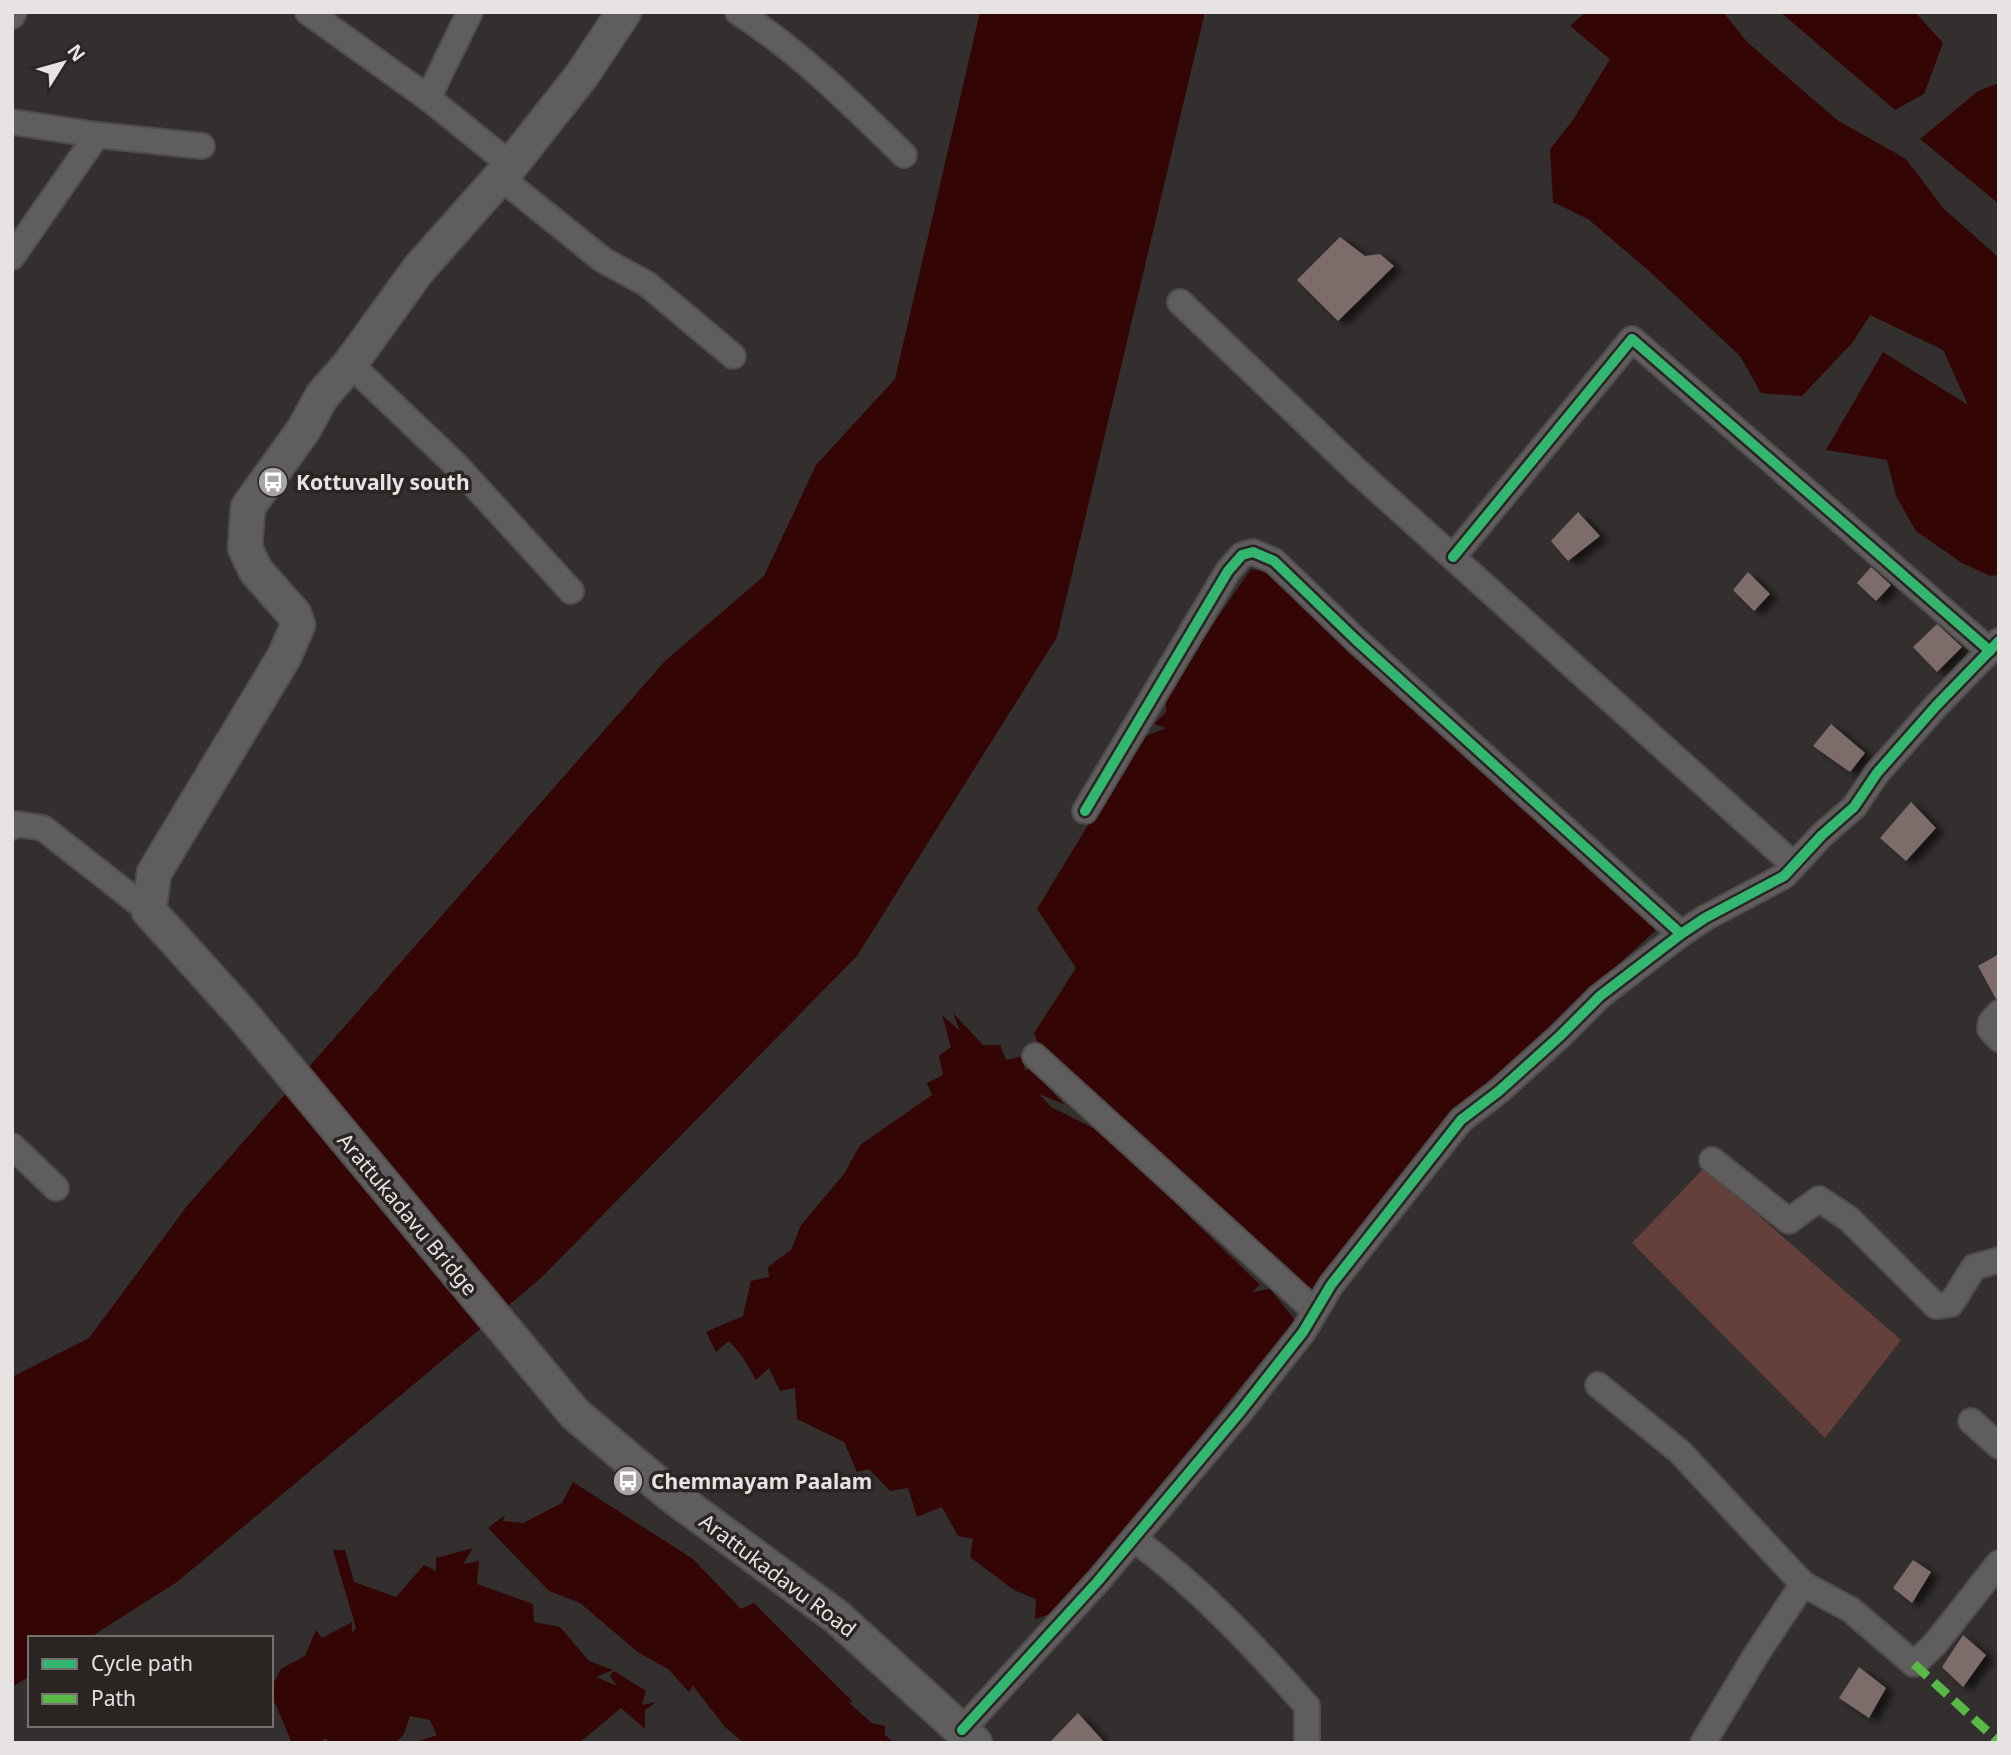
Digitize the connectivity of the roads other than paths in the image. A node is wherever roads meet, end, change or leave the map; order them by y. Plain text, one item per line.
1 (308, 12) edge
2 (471, 12) edge
3 (624, 12) edge
4 (738, 12) edge
5 (428, 98) junction
6 (12, 122) edge
7 (97, 135) junction
8 (202, 146) dead end
9 (904, 155) dead end
10 (506, 171) junction
11 (12, 257) edge
12 (1180, 302) dead end
13 (733, 356) dead end
14 (350, 365) junction
15 (1453, 557) junction
16 (571, 591) dead end
17 (1994, 646) edge
18 (1085, 811) dead end
19 (14, 824) edge
20 (1794, 865) junction
21 (149, 911) junction
22 (1682, 934) junction
23 (1999, 1013) edge
24 (1999, 1039) edge
25 (1035, 1056) dead end
26 (12, 1146) edge
27 (1712, 1160) dead end
28 (56, 1188) dead end
29 (1999, 1260) edge
30 (1315, 1311) junction
31 (1598, 1385) dead end
32 (575, 1414) joint
33 (1970, 1422) dead end
34 (1999, 1446) edge
35 (1134, 1539) junction
36 (1999, 1563) edge
37 (1803, 1584) junction
38 (969, 1737) edge
39 (1307, 1743) edge
40 (1703, 1743) edge

1 - 5 street
2 - 5 street
3 - 10 main road
4 - 9 street
5 - 10 street
6 - 7 street
7 - 8 street
7 - 11 street
10 - 13 street
10 - 14 main road
12 - 15 street
14 - 16 street
14 - 21 main road
15 - 17 street
15 - 20 street
17 - 20 street
18 - 22 street
19 - 21 street
20 - 22 street
21 - 32 main road, Arattukadavu Bridge
22 - 30 street
23 - 24 street
25 - 30 street
26 - 28 street
27 - 29 street
30 - 35 street
31 - 37 street
32 - 38 main road, Arattukadavu Road
33 - 34 street
35 - 38 street
35 - 39 street
36 - 37 street
37 - 40 street

